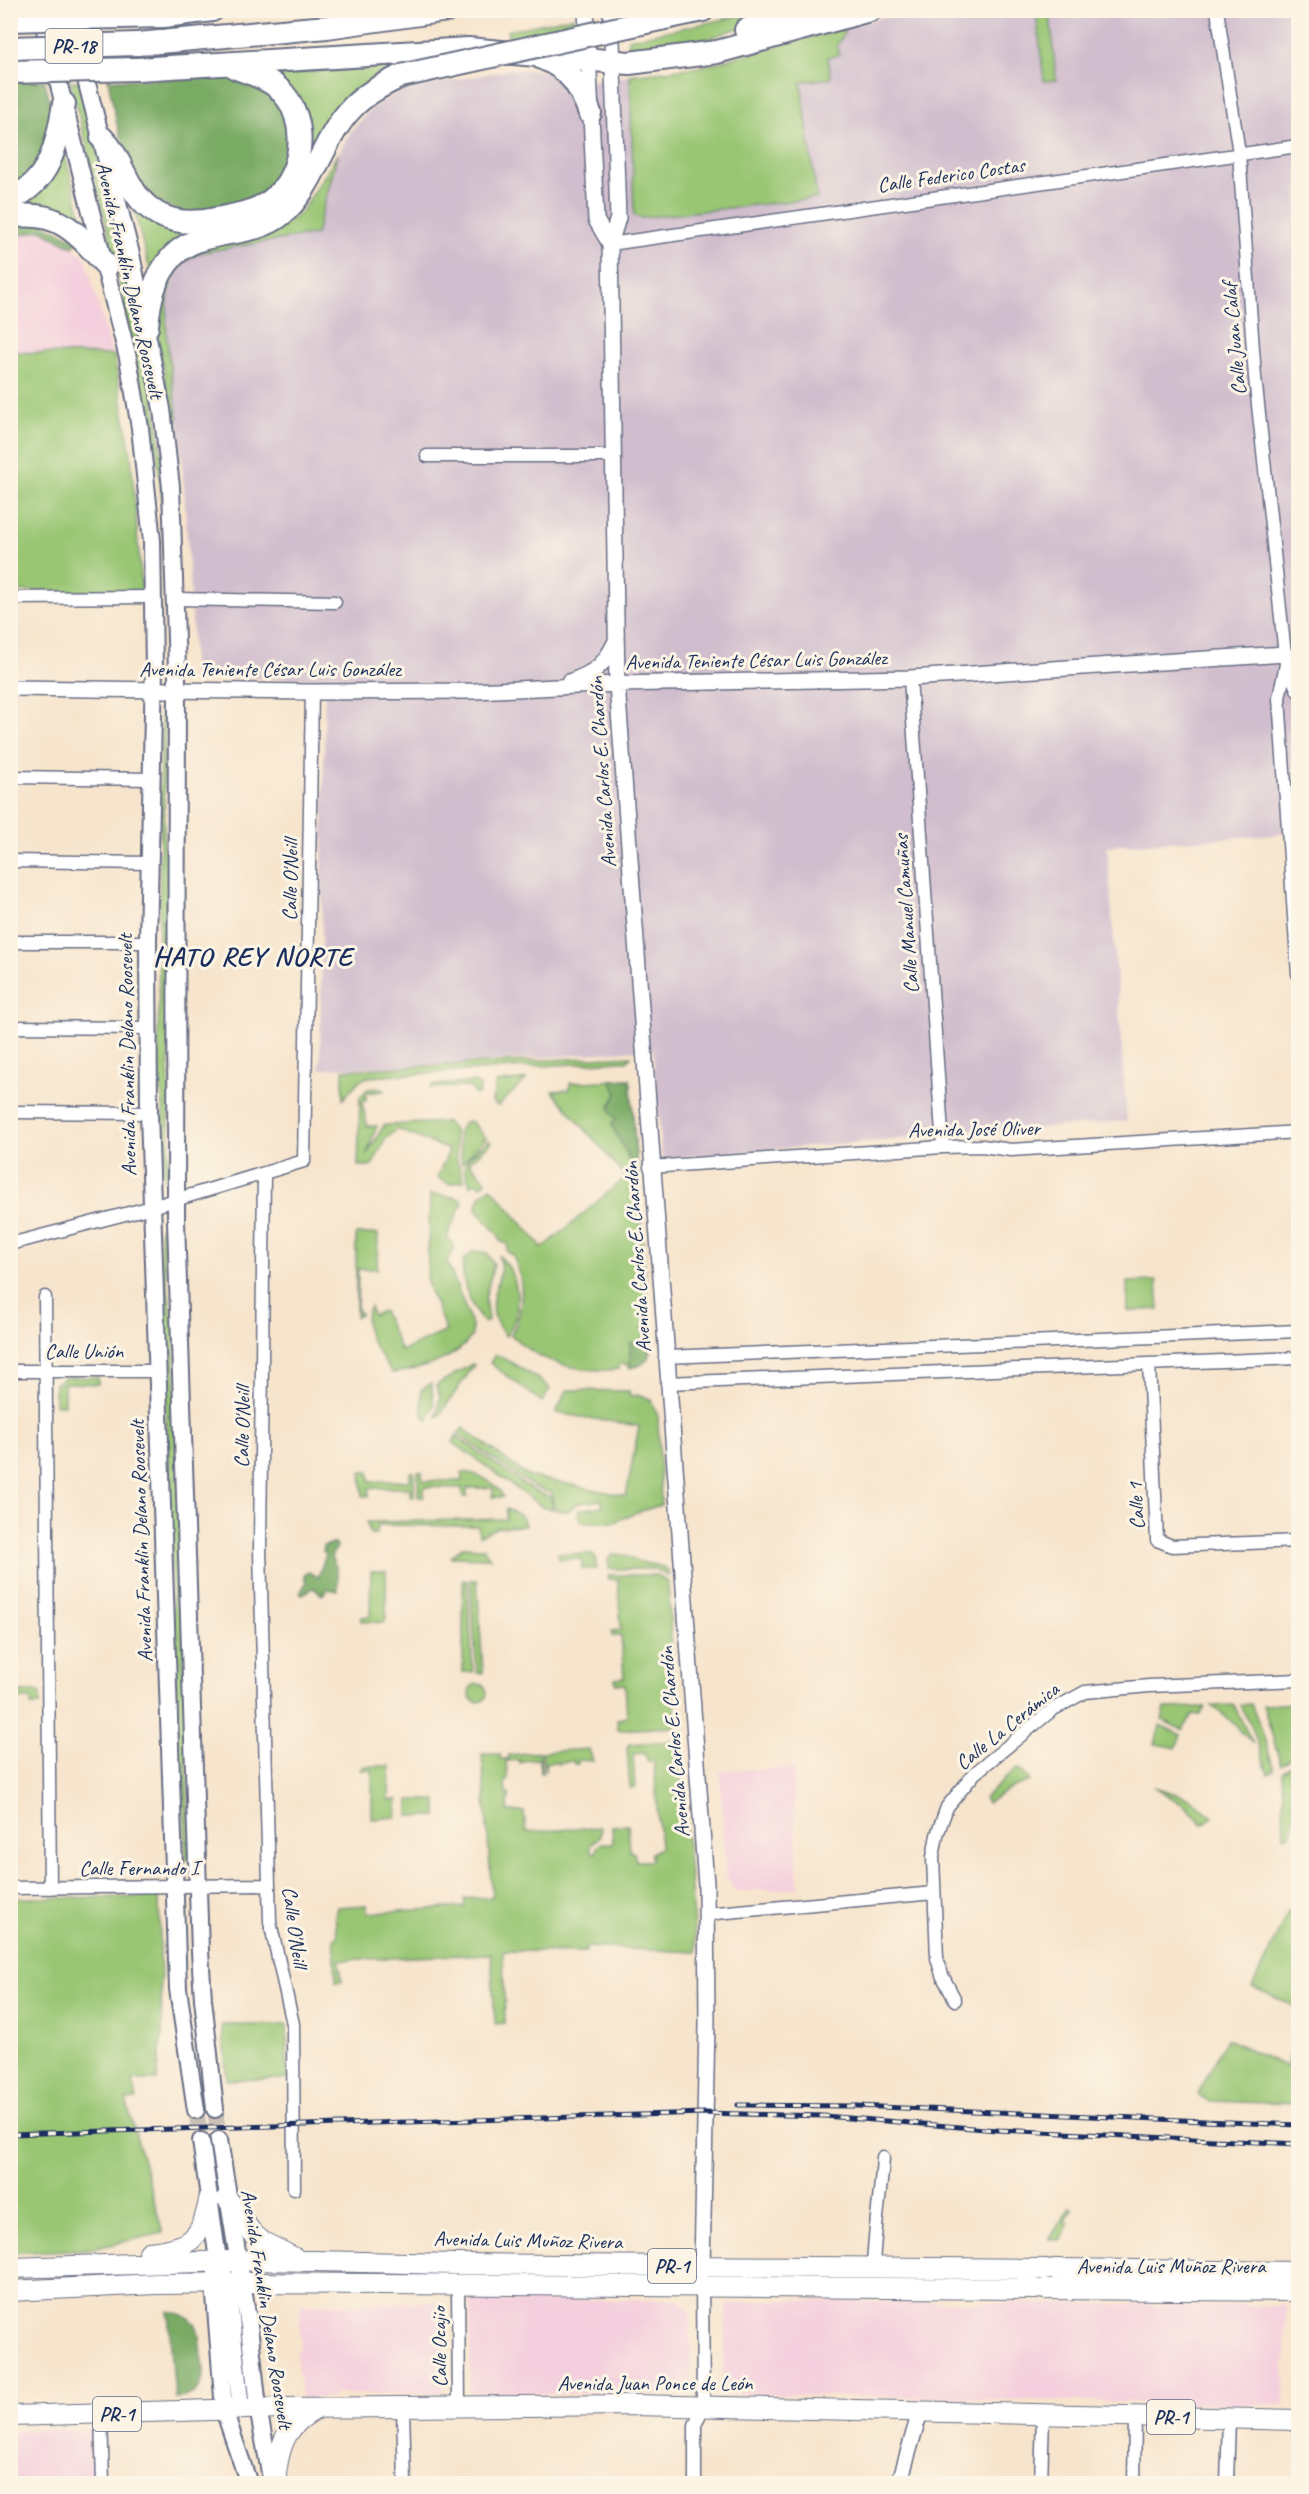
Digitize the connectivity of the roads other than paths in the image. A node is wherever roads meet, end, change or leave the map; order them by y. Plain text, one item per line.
1 (40, 10) edge
2 (212, 10) edge
3 (447, 10) edge
4 (586, 10) edge
5 (611, 10) edge
6 (703, 10) edge
7 (802, 10) edge
8 (870, 10) edge
9 (1217, 10) edge
10 (76, 13) edge
11 (10, 20) edge
12 (10, 48) edge
13 (529, 54) junction
14 (678, 57) junction
15 (587, 58) junction
16 (614, 62) junction
17 (229, 65) junction
18 (10, 72) edge
19 (64, 104) junction
20 (590, 113) junction
21 (102, 138) junction
22 (1299, 146) edge
23 (1239, 153) junction
24 (10, 199) edge
25 (10, 217) edge
26 (610, 244) junction
27 (107, 266) junction
28 (147, 327) junction
29 (427, 456) dead end
30 (613, 456) junction
31 (154, 597) junction
32 (10, 598) edge
33 (176, 599) junction
34 (335, 602) dead end
35 (616, 640) junction
36 (1290, 661) edge
37 (910, 678) junction
38 (616, 684) junction
39 (553, 687) junction
40 (10, 688) edge
41 (152, 689) junction
42 (177, 689) junction
43 (1299, 691) edge
44 (312, 692) junction
45 (10, 777) edge
46 (151, 779) junction
47 (10, 861) edge
48 (149, 863) junction
49 (10, 942) edge
50 (148, 942) junction
51 (1299, 974) edge
52 (10, 1027) edge
53 (149, 1028) junction
54 (10, 1112) edge
55 (149, 1113) junction
56 (1299, 1132) edge
57 (943, 1147) junction
58 (650, 1167) junction
59 (264, 1175) junction
60 (176, 1200) junction
61 (152, 1207) junction
62 (10, 1244) edge
63 (45, 1298) dead end
64 (1299, 1331) edge
65 (665, 1357) junction
66 (1299, 1358) edge
67 (1149, 1364) junction
68 (10, 1371) edge
69 (46, 1371) junction
70 (158, 1371) junction
71 (667, 1383) junction
72 (1299, 1541) edge
73 (1299, 1680) edge
74 (269, 1885) junction
75 (176, 1887) junction
76 (198, 1887) junction
77 (10, 1888) edge
78 (50, 1888) junction
79 (933, 1893) junction
80 (706, 1914) junction
81 (955, 2000) dead end
82 (215, 2109) tunnel mouth
83 (196, 2110) tunnel mouth
84 (219, 2140) tunnel mouth
85 (201, 2141) tunnel mouth
86 (883, 2157) dead end
87 (294, 2189) dead end
88 (218, 2199) junction
89 (228, 2260) junction
90 (298, 2260) junction
91 (96, 2264) junction
92 (702, 2267) junction
93 (10, 2268) edge
94 (873, 2268) junction
95 (1299, 2272) edge
96 (228, 2283) junction
97 (458, 2286) junction
98 (702, 2286) junction
99 (10, 2291) edge
100 (1299, 2291) edge
101 (703, 2407) junction
102 (319, 2408) junction
103 (403, 2408) junction
104 (459, 2408) junction
105 (241, 2409) junction
106 (920, 2412) junction
107 (101, 2414) junction
108 (1043, 2415) junction
109 (10, 2416) edge
110 (1136, 2417) junction
111 (1228, 2418) junction
112 (1299, 2420) edge
113 (103, 2484) edge
114 (249, 2484) edge
115 (273, 2484) edge
116 (405, 2484) edge
117 (695, 2484) edge
118 (899, 2484) edge
119 (1041, 2484) edge
120 (1134, 2484) edge
121 (1227, 2484) edge

1 - 19 main road, Avenida Franklin Delano Roosevelt
2 - 10 highway, PR-18
3 - 12 highway, PR-18, bridge
4 - 15 street, Avenida Carlos E. Chardón
5 - 16 street, Avenida Carlos E. Chardón
6 - 28 highway, bridge
7 - 14 highway
8 - 14 highway
9 - 23 street, Calle Juan Calaf
10 - 11 highway, PR-18, bridge
10 - 21 main road, Avenida Franklin Delano Roosevelt
13 - 15 highway
13 - 17 highway
13 - 20 highway
14 - 16 highway
15 - 16 highway
15 - 20 street, Avenida Carlos E. Chardón
16 - 26 street, Avenida Carlos E. Chardón
17 - 18 highway, bridge
17 - 21 highway
19 - 24 highway
19 - 27 main road, Avenida Franklin Delano Roosevelt
20 - 26 street, Avenida Carlos E. Chardón
21 - 28 main road, Avenida Franklin Delano Roosevelt
22 - 23 street, Calle Federico Costas
23 - 26 street, Calle Federico Costas
23 - 36 street, Calle Juan Calaf
25 - 27 highway
26 - 30 street, Avenida Carlos E. Chardón
27 - 31 main road, Avenida Franklin Delano Roosevelt
28 - 33 main road, Avenida Franklin Delano Roosevelt
29 - 30 street
30 - 35 street, Avenida Carlos E. Chardón
31 - 32 street
31 - 41 main road, Avenida Franklin Delano Roosevelt
33 - 34 street
33 - 42 main road, Avenida Franklin Delano Roosevelt
35 - 38 street, Avenida Carlos E. Chardón
35 - 39 street
36 - 37 street, Avenida Teniente César Luis González
36 - 43 street
36 - 51 street
37 - 38 street, Avenida Teniente César Luis González
37 - 57 street, Calle Manuel Camuñas
38 - 39 street, Avenida Teniente César Luis González
38 - 58 street, Avenida Carlos E. Chardón
39 - 44 street, Avenida Teniente César Luis González
40 - 41 street, Avenida Teniente César Luis González
41 - 42 street, Avenida Teniente César Luis González
41 - 46 main road, Avenida Franklin Delano Roosevelt
42 - 44 street, Avenida Teniente César Luis González
42 - 60 main road, Avenida Franklin Delano Roosevelt
44 - 59 street, Calle O'Neill
45 - 46 street
46 - 48 main road, Avenida Franklin Delano Roosevelt
47 - 48 street
48 - 50 main road, Avenida Franklin Delano Roosevelt
49 - 50 street
50 - 53 main road, Avenida Franklin Delano Roosevelt
52 - 53 street
53 - 55 main road, Avenida Franklin Delano Roosevelt
54 - 55 street
55 - 61 main road, Avenida Franklin Delano Roosevelt
56 - 57 street, Avenida José Oliver
57 - 58 street, Avenida José Oliver
58 - 65 street, Avenida Carlos E. Chardón
59 - 60 street
59 - 74 street, Calle O'Neill
60 - 61 street
60 - 76 main road, Avenida Franklin Delano Roosevelt
61 - 62 street
61 - 70 main road, Avenida Franklin Delano Roosevelt
63 - 69 street
64 - 65 street
65 - 71 street, Avenida Carlos E. Chardón
66 - 67 street
67 - 71 street
67 - 72 street, Calle 1
68 - 69 street, Calle Unión
69 - 70 street, Calle Unión
69 - 78 street
70 - 75 main road, Avenida Franklin Delano Roosevelt
71 - 80 street, Avenida Carlos E. Chardón
73 - 79 street, Calle La Cerámica
74 - 76 street, Calle Fernando I
74 - 87 street, Calle O'Neill
75 - 76 street, Calle Fernando I
75 - 78 street, Calle Fernando I
75 - 83 main road, Avenida Franklin Delano Roosevelt
76 - 82 main road, Avenida Franklin Delano Roosevelt
77 - 78 street, Calle Fernando I
79 - 80 street
79 - 81 street, Calle La Cerámica
80 - 92 street, Avenida Carlos E. Chardón
84 - 88 main road, Avenida Franklin Delano Roosevelt
85 - 88 main road, Avenida Franklin Delano Roosevelt
86 - 94 street
88 - 89 main road, Avenida Franklin Delano Roosevelt
88 - 90 main road
88 - 91 main road
89 - 90 main road, Avenida Luis Muñoz Rivera / PR-1
89 - 91 main road, Avenida Luis Muñoz Rivera / PR-1
89 - 96 main road, Avenida Franklin Delano Roosevelt
89 - 96 main road, Avenida Franklin Delano Roosevelt
90 - 92 main road, Avenida Luis Muñoz Rivera / PR-1
91 - 93 main road, Avenida Luis Muñoz Rivera / PR-1
92 - 94 main road, Avenida Luis Muñoz Rivera / PR-1
92 - 98 street
94 - 95 main road, Avenida Luis Muñoz Rivera / PR-1
96 - 97 main road, Avenida Luis Muñoz Rivera / PR-1
96 - 99 main road, Avenida Luis Muñoz Rivera / PR-1
96 - 105 main road, Avenida Franklin Delano Roosevelt
97 - 98 main road, Avenida Luis Muñoz Rivera / PR-1
97 - 104 street, Calle Ocajio
98 - 100 main road, Avenida Luis Muñoz Rivera / PR-1
98 - 101 street
101 - 104 main road, Avenida Juan Ponce de León / PR-1
101 - 106 main road, Avenida Juan Ponce de León / PR-1
101 - 117 street
102 - 103 main road, Avenida Juan Ponce de León / PR-1
102 - 105 main road, Avenida Juan Ponce de León / PR-1
102 - 115 main road
103 - 104 main road, Avenida Juan Ponce de León / PR-1
103 - 116 street
105 - 107 main road, Avenida Juan Ponce de León / PR-1
105 - 114 main road, Avenida Franklin Delano Roosevelt
105 - 115 main road, Avenida Franklin Delano Roosevelt
106 - 108 main road, Avenida Juan Ponce de León / PR-1
106 - 118 street
107 - 109 main road, Avenida Juan Ponce de León / PR-1
107 - 113 street
108 - 110 main road, Avenida Juan Ponce de León / PR-1
108 - 119 street
110 - 111 main road, Avenida Juan Ponce de León / PR-1
110 - 120 street
111 - 112 main road, Avenida Juan Ponce de León / PR-1
111 - 121 street

